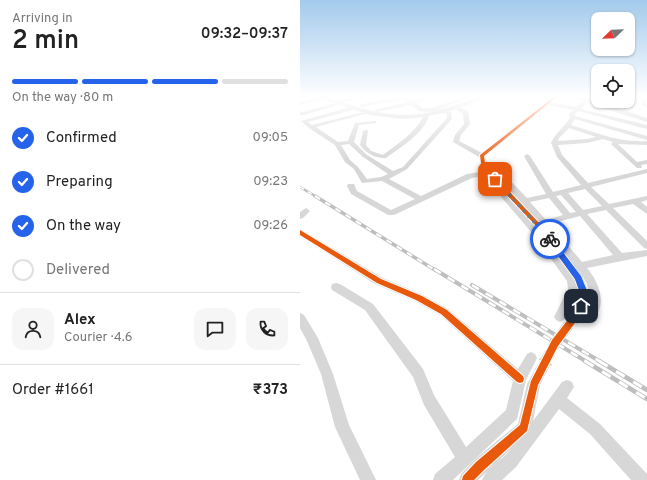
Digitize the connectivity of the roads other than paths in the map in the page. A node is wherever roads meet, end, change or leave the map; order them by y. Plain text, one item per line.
1 (314, 118) edge
2 (343, 118) edge
3 (426, 118) edge
4 (450, 118) edge
5 (466, 118) edge
6 (528, 118) edge
7 (572, 118) edge
8 (573, 118) edge
9 (615, 118) edge
10 (374, 122) dead end
11 (568, 126) junction
12 (311, 127) junction
13 (647, 127) edge
14 (366, 131) dead end
15 (604, 137) junction
16 (617, 141) junction
17 (351, 142) junction
18 (647, 143) edge
19 (337, 144) junction
20 (554, 144) junction
21 (482, 156) junction
22 (527, 156) dead end
23 (647, 162) edge
24 (636, 164) junction
25 (646, 171) edge
26 (393, 174) junction
27 (492, 176) junction
28 (383, 179) junction
29 (351, 186) dead end
30 (587, 187) junction
31 (564, 193) junction
32 (551, 195) junction
33 (647, 198) edge
34 (421, 199) junction
35 (526, 201) junction
36 (635, 201) junction
37 (608, 207) junction
38 (647, 212) edge
39 (582, 214) junction
40 (568, 216) junction
41 (545, 223) junction
42 (300, 232) edge
43 (647, 246) edge
44 (647, 253) edge
45 (620, 256) junction
46 (579, 266) junction
47 (336, 287) dead end
48 (577, 314) tunnel mouth
49 (560, 316) dead end
50 (300, 318) edge
51 (587, 318) tunnel mouth
52 (531, 358) dead end
53 (545, 363) tunnel mouth
54 (520, 379) junction
55 (567, 386) dead end
56 (558, 399) junction
57 (464, 458) junction
58 (368, 480) edge
59 (441, 480) edge
60 (467, 480) edge
61 (490, 480) edge
62 (642, 480) edge

1 - 12 street
2 - 12 street
3 - 14 street
4 - 26 street
5 - 21 street
6 - 21 street
7 - 11 street
8 - 18 street
9 - 13 street
10 - 17 street
11 - 15 street
11 - 20 street
12 - 19 street
15 - 16 street
15 - 20 street
16 - 18 street
16 - 24 street
17 - 19 street
17 - 26 street
19 - 28 street
20 - 30 street
21 - 27 street
22 - 32 street
23 - 24 street
24 - 25 street
25 - 30 street
26 - 28 street
27 - 34 street
27 - 35 street
27 - 48 street
27 - 49 street
28 - 34 street
29 - 34 street
30 - 31 street
30 - 37 street
31 - 32 street
31 - 39 street
32 - 35 street
32 - 40 street
33 - 36 street
35 - 41 street
36 - 37 street
36 - 38 street
37 - 39 street
37 - 43 street
39 - 40 street
39 - 45 street
40 - 41 street
41 - 46 street
42 - 54 street
44 - 45 street
45 - 46 street
46 - 51 street
47 - 57 street
50 - 58 street
52 - 54 street
53 - 60 street
54 - 57 street
55 - 56 street
56 - 61 street
56 - 62 street
57 - 59 street

